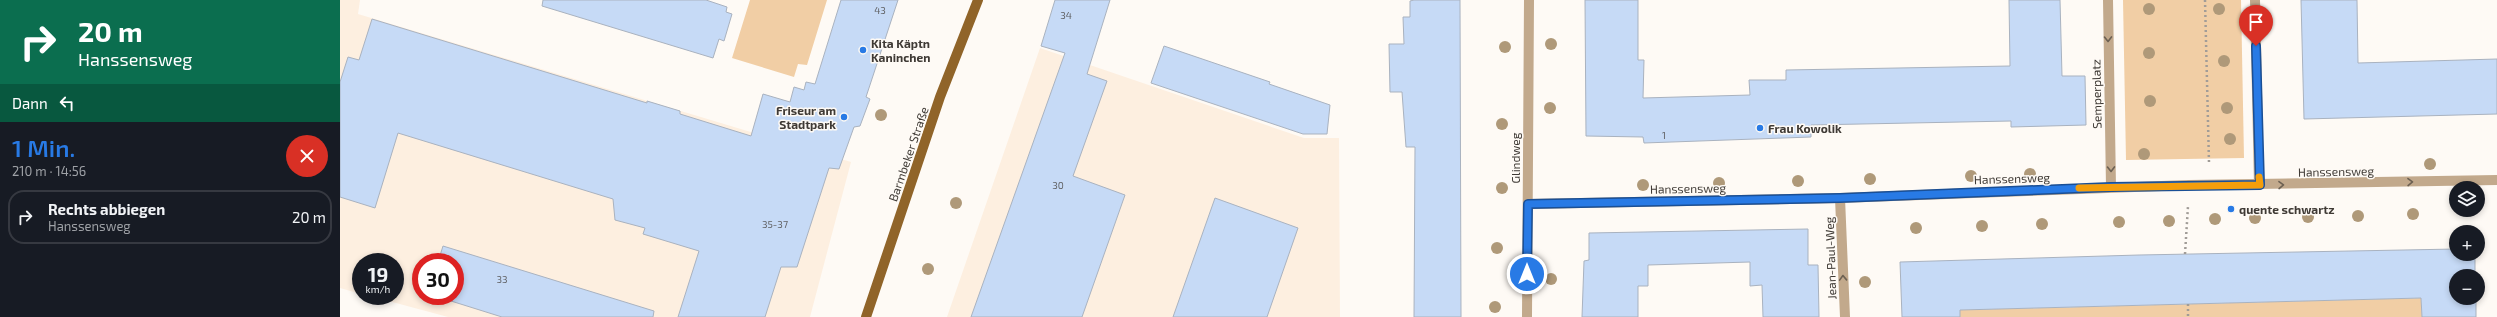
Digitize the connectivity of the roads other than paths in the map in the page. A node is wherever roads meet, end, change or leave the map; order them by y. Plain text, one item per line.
1 (978, 0) edge
2 (1528, 0) edge
3 (2108, 0) edge
4 (2255, 0) edge
5 (2497, 180) edge
6 (2260, 185) junction
7 (2111, 187) junction
8 (1840, 198) junction
9 (1528, 204) junction
10 (866, 317) edge
11 (1527, 317) edge
12 (1845, 317) edge

1 - 10 main road, Barmbeker Straße
2 - 9 street, Glindweg
3 -> 7 street, Semperplatz
4 - 6 street
6 -> 5 street, Hanssensweg
6 - 7 street, Hanssensweg
7 - 8 street, Hanssensweg
8 - 9 street, Hanssensweg
12 -> 8 street, Jean-Paul-Weg
9 - 11 street, Glindweg

